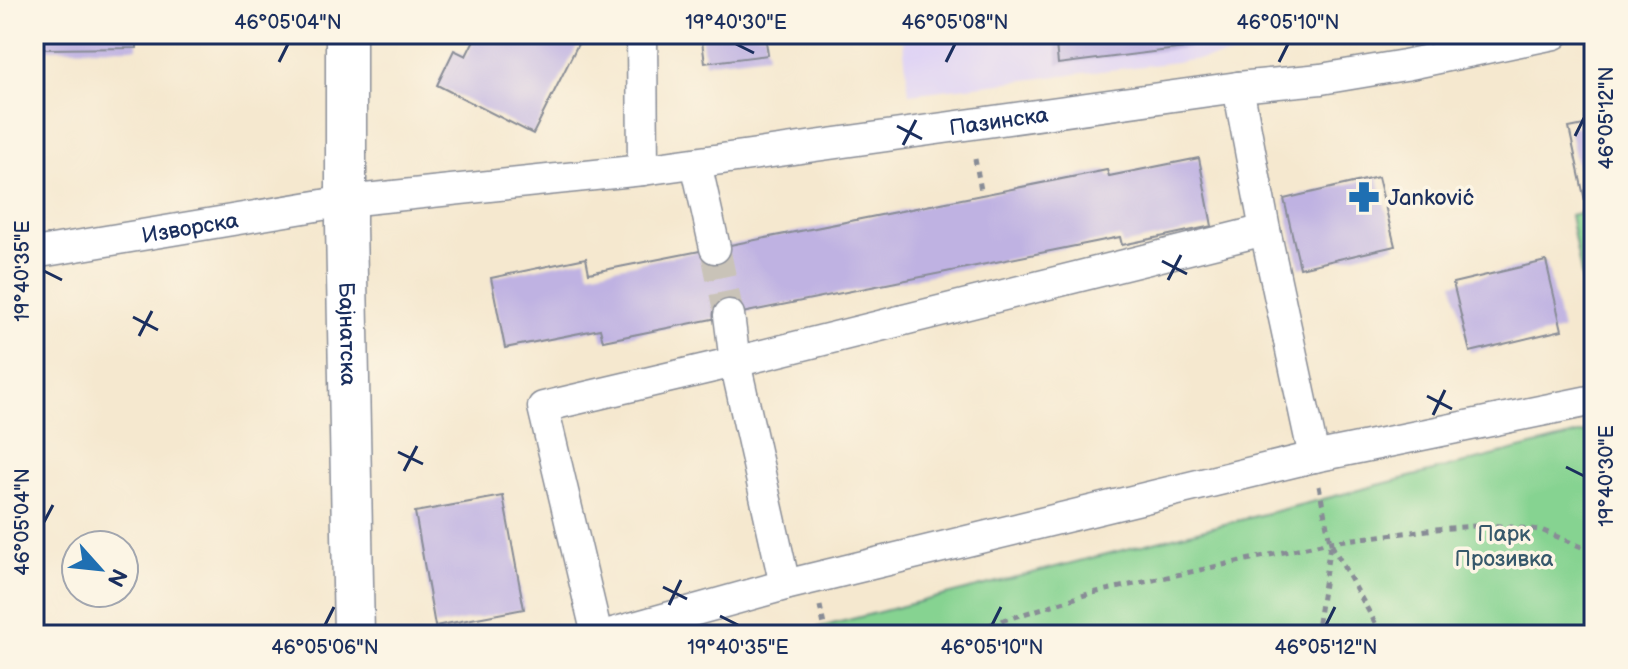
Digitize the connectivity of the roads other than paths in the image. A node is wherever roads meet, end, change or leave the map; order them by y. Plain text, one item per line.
1 (346, 34) edge
2 (642, 34) edge
3 (1554, 34) edge
4 (1238, 87) junction
5 (696, 163) junction
6 (643, 170) junction
7 (346, 201) junction
8 (1265, 230) junction
9 (715, 248) tunnel mouth
10 (34, 253) edge
11 (729, 315) tunnel mouth
12 (735, 362) junction
13 (1594, 400) edge
14 (1314, 457) junction
15 (785, 585) junction
16 (354, 635) edge
17 (597, 635) edge
18 (606, 635) edge

1 - 7 main road, Бајнатска
2 - 6 street
3 - 4 street, Пазинска
4 - 5 street, Пазинска
4 - 8 street
5 - 6 street, Пазинска
5 - 9 street
6 - 7 street, Пазинска
7 - 10 street, Изворска
7 - 16 main road, Бајнатска
8 - 12 street
8 - 14 street
11 - 12 street
12 - 15 street
12 - 17 street
13 - 14 street
14 - 15 street
15 - 18 street

